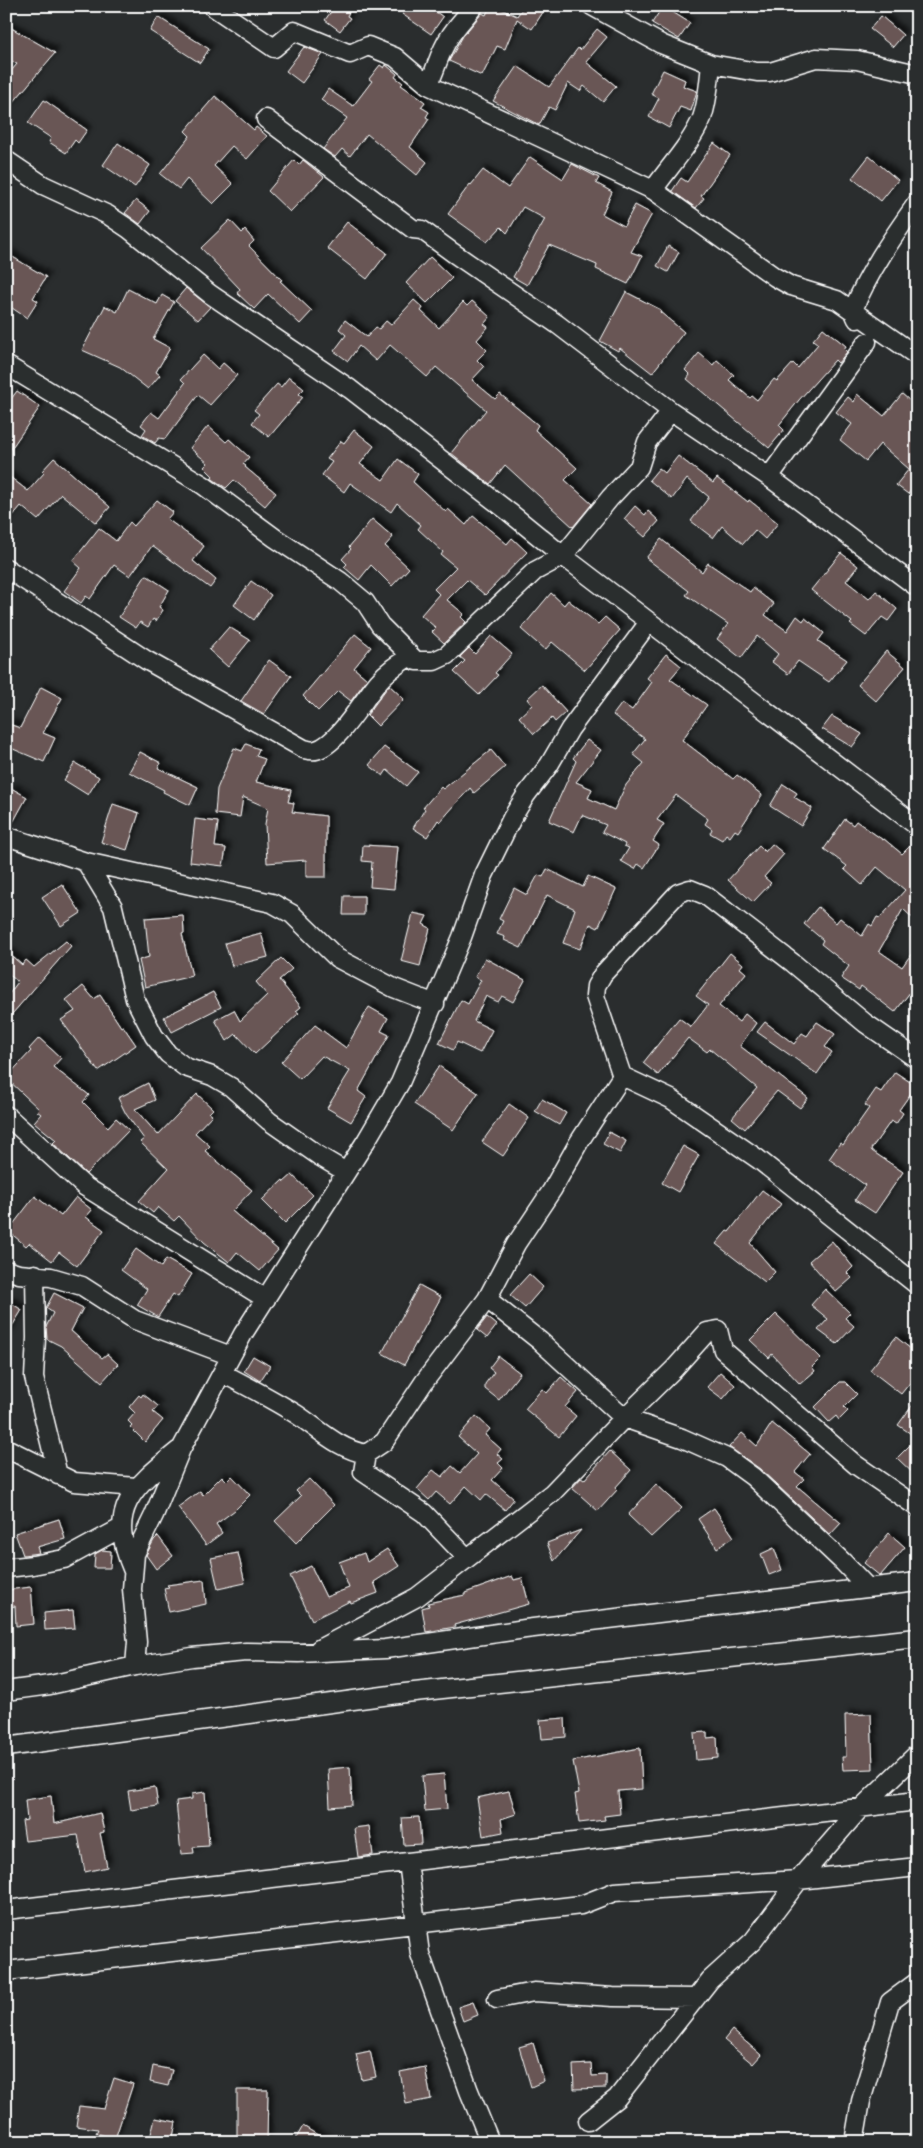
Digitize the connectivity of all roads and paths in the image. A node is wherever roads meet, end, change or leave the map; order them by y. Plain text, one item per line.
1 (212, 6) edge
2 (474, 6) edge
3 (592, 6) edge
4 (711, 64) junction
5 (917, 74) edge
6 (428, 85) junction
7 (266, 119) dead end
8 (6, 160) edge
9 (653, 190) junction
10 (917, 203) edge
11 (853, 310) junction
12 (917, 356) edge
13 (6, 365) edge
14 (671, 411) junction
15 (769, 477) junction
16 (563, 556) junction
17 (6, 568) edge
18 (917, 587) edge
19 (649, 622) junction
20 (409, 657) junction
21 (917, 826) edge
22 (6, 836) edge
23 (86, 862) junction
24 (435, 1004) junction
25 (917, 1059) edge
26 (622, 1076) junction
27 (6, 1115) edge
28 (346, 1172) junction
29 (6, 1270) edge
30 (35, 1274) junction
31 (917, 1285) edge
32 (266, 1299) junction
33 (487, 1299) junction
34 (231, 1356) junction
35 (222, 1373) junction
36 (624, 1418) junction
37 (6, 1448) edge
38 (181, 1449) junction
39 (366, 1454) junction
40 (58, 1475) junction
41 (136, 1487) junction
42 (917, 1507) edge
43 (120, 1528) junction
44 (467, 1558) junction
45 (6, 1568) edge
46 (133, 1571) junction
47 (917, 1582) edge
48 (867, 1587) junction
49 (917, 1638) edge
50 (313, 1652) junction
51 (135, 1666) junction
52 (6, 1691) edge
53 (6, 1747) edge
54 (917, 1754) edge
55 (917, 1801) edge
56 (862, 1808) junction
57 (408, 1862) junction
58 (917, 1868) edge
59 (798, 1880) junction
60 (6, 1910) edge
61 (416, 1924) junction
62 (6, 1971) edge
63 (917, 1982) edge
64 (696, 1998) junction
65 (497, 1999) dead end
66 (588, 2121) dead end
67 (490, 2142) edge
68 (854, 2142) edge

1 - 6 street
2 - 6 street
3 - 4 street
4 - 5 street
4 - 9 street
6 - 9 street
7 - 14 street
8 - 16 street
9 - 11 street
10 - 11 street
11 - 12 street
11 - 15 street
13 - 20 street
14 - 15 street
14 - 16 street
15 - 18 street
16 - 19 street
16 - 20 street
17 - 20 street
19 - 21 street
19 - 24 street
22 - 23 street
23 - 24 street
23 - 28 street
24 - 28 street
25 - 26 street
26 - 31 street
26 - 33 street
27 - 32 street
28 - 32 street
29 - 30 street
30 - 34 street
30 - 40 street
32 - 34 street
33 - 36 street
33 - 39 street
34 - 35 street
35 - 38 street
35 - 39 street
36 - 42 street
36 - 44 street
36 - 48 street
37 - 40 street
38 - 41 street
38 - 46 street
39 - 44 street
40 - 41 street
41 - 43 street
43 - 45 street
43 - 46 street
44 - 50 street
46 - 51 street
47 - 48 street
48 - 50 street
49 - 53 street
50 - 51 street
51 - 52 street
54 - 56 street
55 - 56 street
56 - 57 street
56 - 59 street
57 - 60 street
57 - 61 street
58 - 59 street
59 - 61 street
59 - 64 street
61 - 62 street
61 - 67 street
63 - 68 street
64 - 65 street
64 - 66 street

